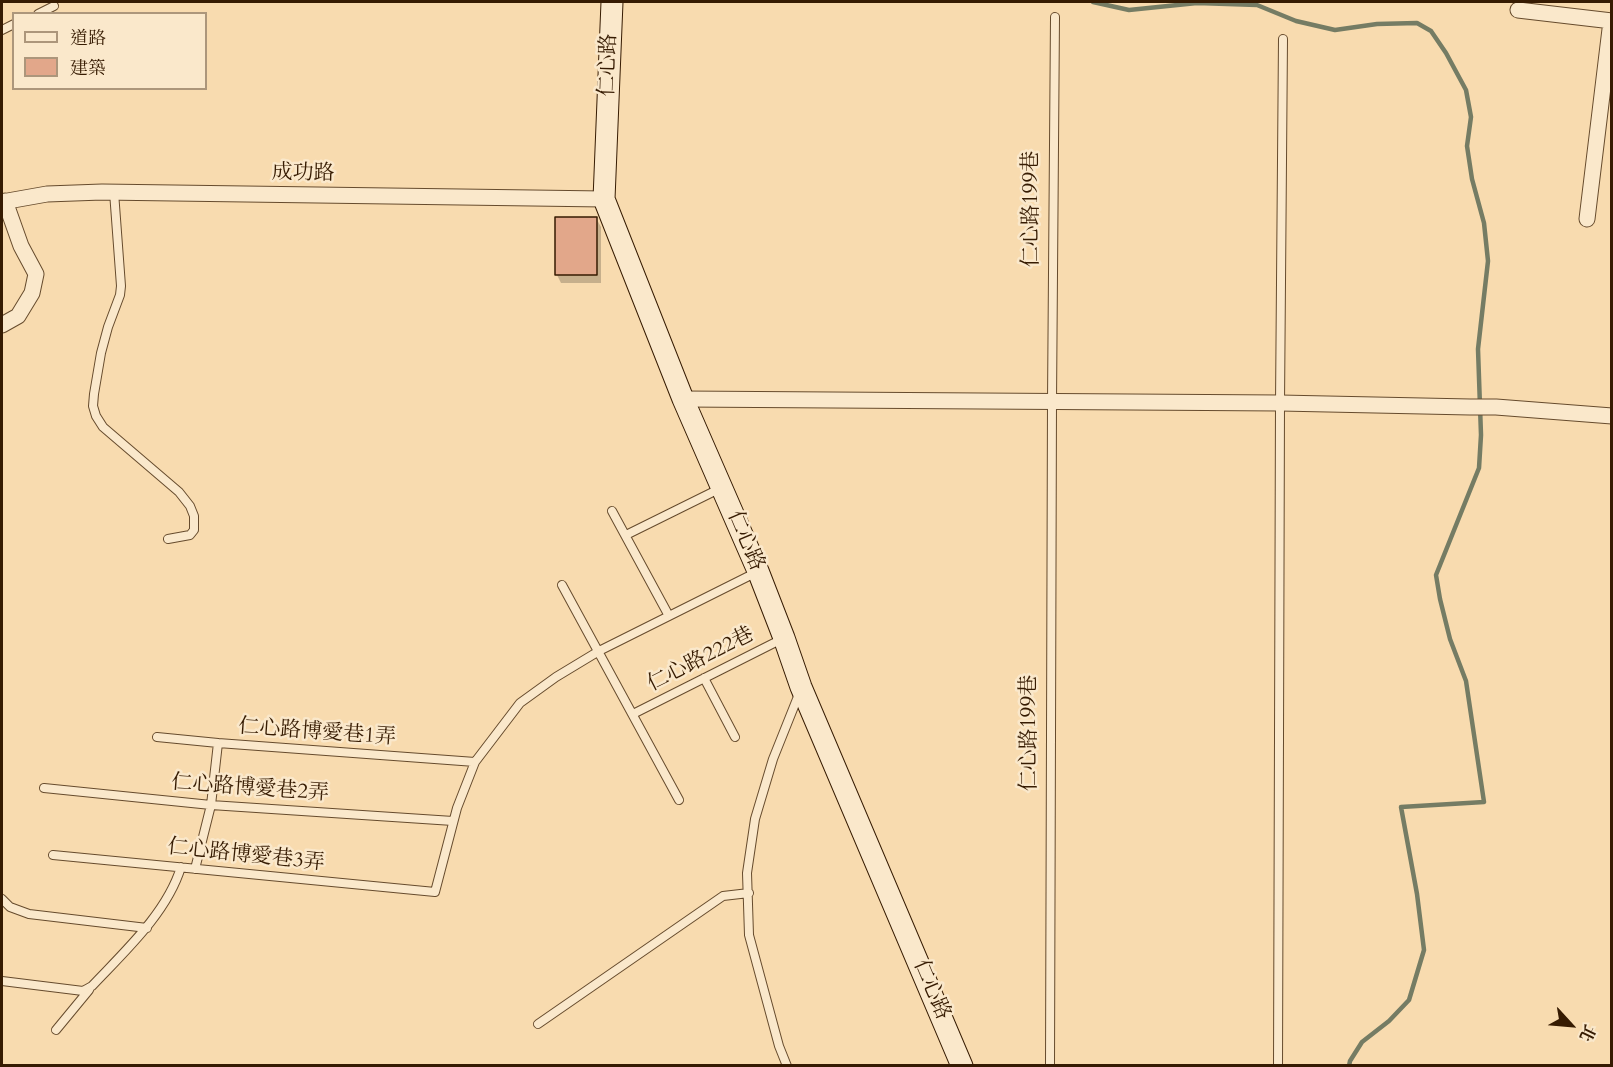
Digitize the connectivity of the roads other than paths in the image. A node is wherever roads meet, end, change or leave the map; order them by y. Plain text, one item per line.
1 (612, 2) edge
2 (54, 6) dead end
3 (1518, 10) dead end
4 (42, 12) edge
5 (1055, 17) dead end
6 (1611, 21) edge
7 (1283, 39) dead end
8 (114, 192) junction
9 (604, 199) junction
10 (3, 201) edge
11 (1587, 219) dead end
12 (2, 325) edge
13 (683, 399) junction
14 (1052, 401) junction
15 (1280, 402) junction
16 (1611, 416) edge
17 (722, 488) junction
18 (612, 511) dead end
19 (626, 535) junction
20 (168, 539) dead end
21 (758, 571) junction
22 (562, 585) dead end
23 (669, 616) junction
24 (784, 638) junction
25 (599, 651) junction
26 (704, 678) junction
27 (801, 687) junction
28 (633, 714) junction
29 (157, 737) dead end
30 (735, 737) dead end
31 (218, 743) junction
32 (475, 762) junction
33 (44, 788) dead end
34 (679, 800) dead end
35 (211, 805) junction
36 (453, 821) junction
37 (53, 855) dead end
38 (181, 867) junction
39 (195, 869) junction
40 (749, 893) junction
41 (2, 899) edge
42 (147, 928) junction
43 (2, 981) edge
44 (92, 986) junction
45 (538, 1024) dead end
46 (56, 1030) dead end
47 (787, 1065) edge
48 (962, 1065) edge
49 (1050, 1065) edge
50 (1278, 1065) edge

1 - 9 street, 仁心路
2 - 4 lane
3 - 6 street
5 - 14 lane, 仁心路199巷
6 - 11 street
7 - 15 lane
8 - 9 street, 成功路
8 - 10 street, 成功路
8 - 20 lane
9 - 13 street, 仁心路
10 - 12 street
13 - 14 street
13 - 17 street, 仁心路
14 - 15 street
14 - 49 lane, 仁心路199巷
15 - 16 street
15 - 50 lane
17 - 19 lane
17 - 21 street, 仁心路
18 - 19 lane
19 - 23 lane
21 - 23 lane
21 - 24 street, 仁心路
22 - 25 lane, 仁心路222巷
23 - 25 lane
24 - 26 lane, 仁心路222巷
24 - 27 street, 仁心路
25 - 28 lane, 仁心路222巷
25 - 32 lane
26 - 28 lane, 仁心路222巷
26 - 30 lane
27 - 40 lane
27 - 48 street, 仁心路
28 - 34 lane, 仁心路222巷
29 - 31 lane, 仁心路博愛巷1弄
31 - 32 lane, 仁心路博愛巷1弄
31 - 35 lane
32 - 36 lane
33 - 35 lane, 仁心路博愛巷2弄
35 - 36 lane, 仁心路博愛巷2弄
35 - 39 lane
36 - 39 lane, 仁心路博愛巷3弄
37 - 38 lane, 仁心路博愛巷3弄
38 - 39 lane, 仁心路博愛巷3弄
38 - 42 lane
40 - 45 lane
40 - 47 lane
41 - 42 lane
42 - 44 lane
43 - 44 lane
44 - 46 lane

